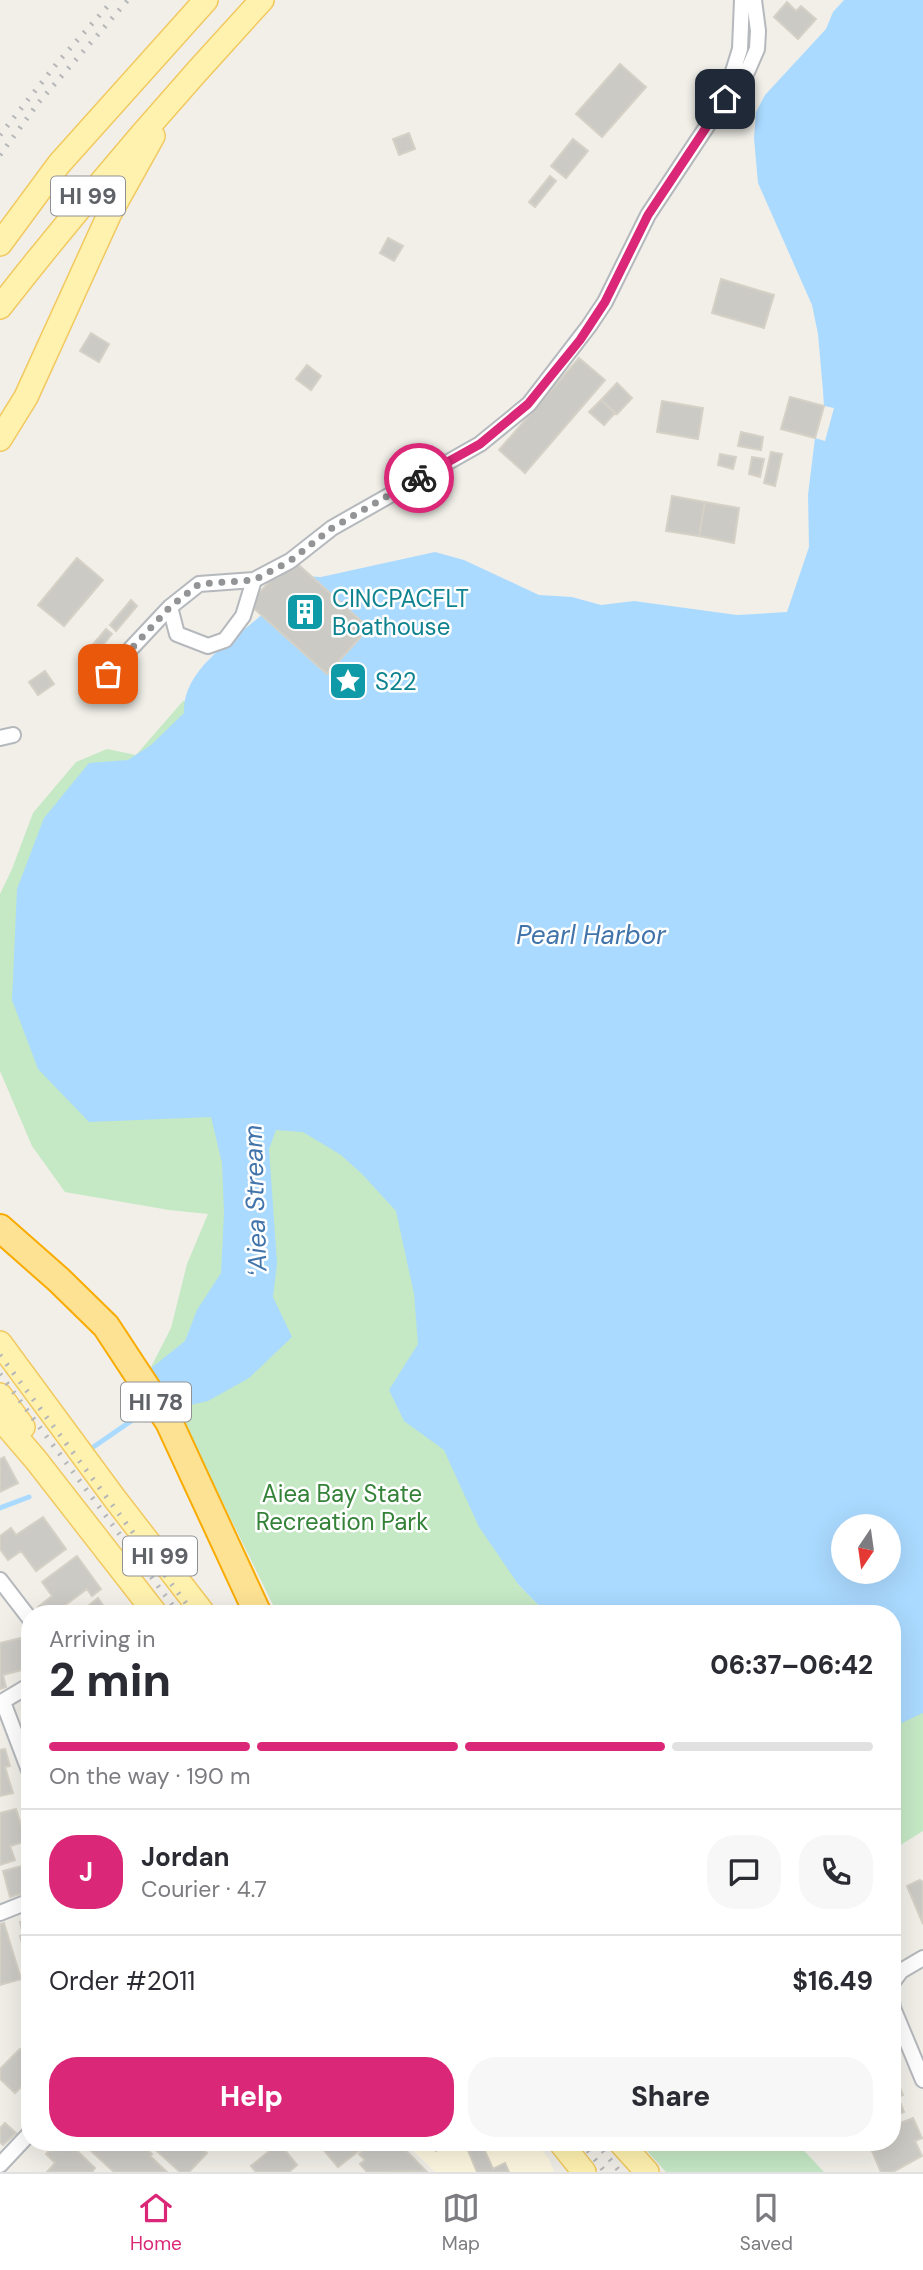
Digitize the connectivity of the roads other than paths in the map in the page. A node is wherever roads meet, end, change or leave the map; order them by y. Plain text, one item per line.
1 (206, 0) edge
2 (262, 0) edge
3 (742, 0) edge
4 (754, 0) edge
5 (181, 88) junction
6 (725, 99) junction
7 (60, 164) junction
8 (0, 220) edge
9 (0, 244) edge
10 (0, 307) edge
11 (0, 439) edge
12 (254, 580) junction
13 (170, 607) junction
14 (108, 674) dead end
15 (0, 1228) edge
16 (0, 1343) edge
17 (0, 1395) edge
18 (0, 1418) edge
19 (40, 1458) junction
20 (0, 1580) edge
21 (149, 1605) edge
22 (197, 1605) edge
23 (254, 1605) edge
24 (21, 1607) edge
25 (21, 1690) edge
26 (1, 1702) edge
27 (21, 1751) edge
28 (21, 1905) edge
29 (0, 1913) edge
30 (923, 1958) edge
31 (901, 1971) edge
32 (901, 2027) edge
33 (923, 2080) edge
34 (21, 2143) edge
35 (567, 2151) edge
36 (628, 2151) edge
37 (0, 2165) edge
38 (580, 2169) edge
39 (647, 2172) edge

1 - 7 main road, HI 99
2 - 5 main road, HI 99
3 - 6 street
4 - 6 street
5 - 10 main road, HI 99
5 - 11 main road
6 - 12 street
7 - 8 main road
7 - 9 main road, HI 99
12 - 13 street
12 - 13 street
13 - 14 street
15 - 23 highway, HI 78
16 - 22 main road, HI 99
17 - 19 main road, HI 99
18 - 19 main road
19 - 21 main road, HI 99
20 - 24 street
25 - 26 street
26 - 27 street
28 - 29 street
30 - 31 street
32 - 33 street
34 - 37 street
35 - 38 main road
36 - 39 main road

